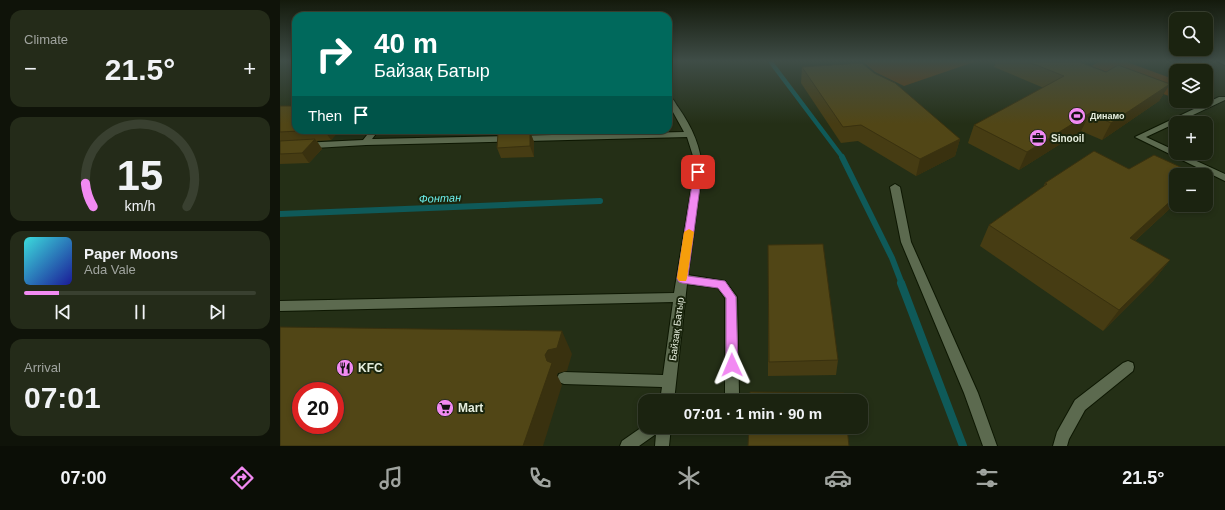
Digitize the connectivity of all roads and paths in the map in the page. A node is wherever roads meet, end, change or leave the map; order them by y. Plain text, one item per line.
1 (1222, 100) dead end
2 (672, 104) edge
3 (372, 134) edge
4 (690, 134) junction
5 (366, 142) junction
6 (280, 147) edge
7 (1225, 178) edge
8 (895, 187) dead end
9 (682, 279) junction
10 (680, 297) junction
11 (280, 306) edge
12 (1128, 368) dead end
13 (564, 378) dead end
14 (670, 380) junction
15 (732, 393) dead end
16 (668, 394) edge
17 (644, 434) edge
18 (663, 434) edge
19 (627, 446) edge
20 (662, 446) edge
21 (990, 446) edge
22 (1060, 446) edge

1 - 7 street
2 - 4 street, Байзақ Батыр
3 - 5 street
4 - 5 street
4 - 9 street, Байзақ Батыр
5 - 6 street
8 - 21 street
9 - 10 street, Байзақ Батыр
9 - 15 street
10 - 11 street
10 - 14 street, Байзақ Батыр
12 - 22 street
13 - 14 street
14 - 16 street, Байзақ Батыр
17 - 19 street
18 - 20 street

